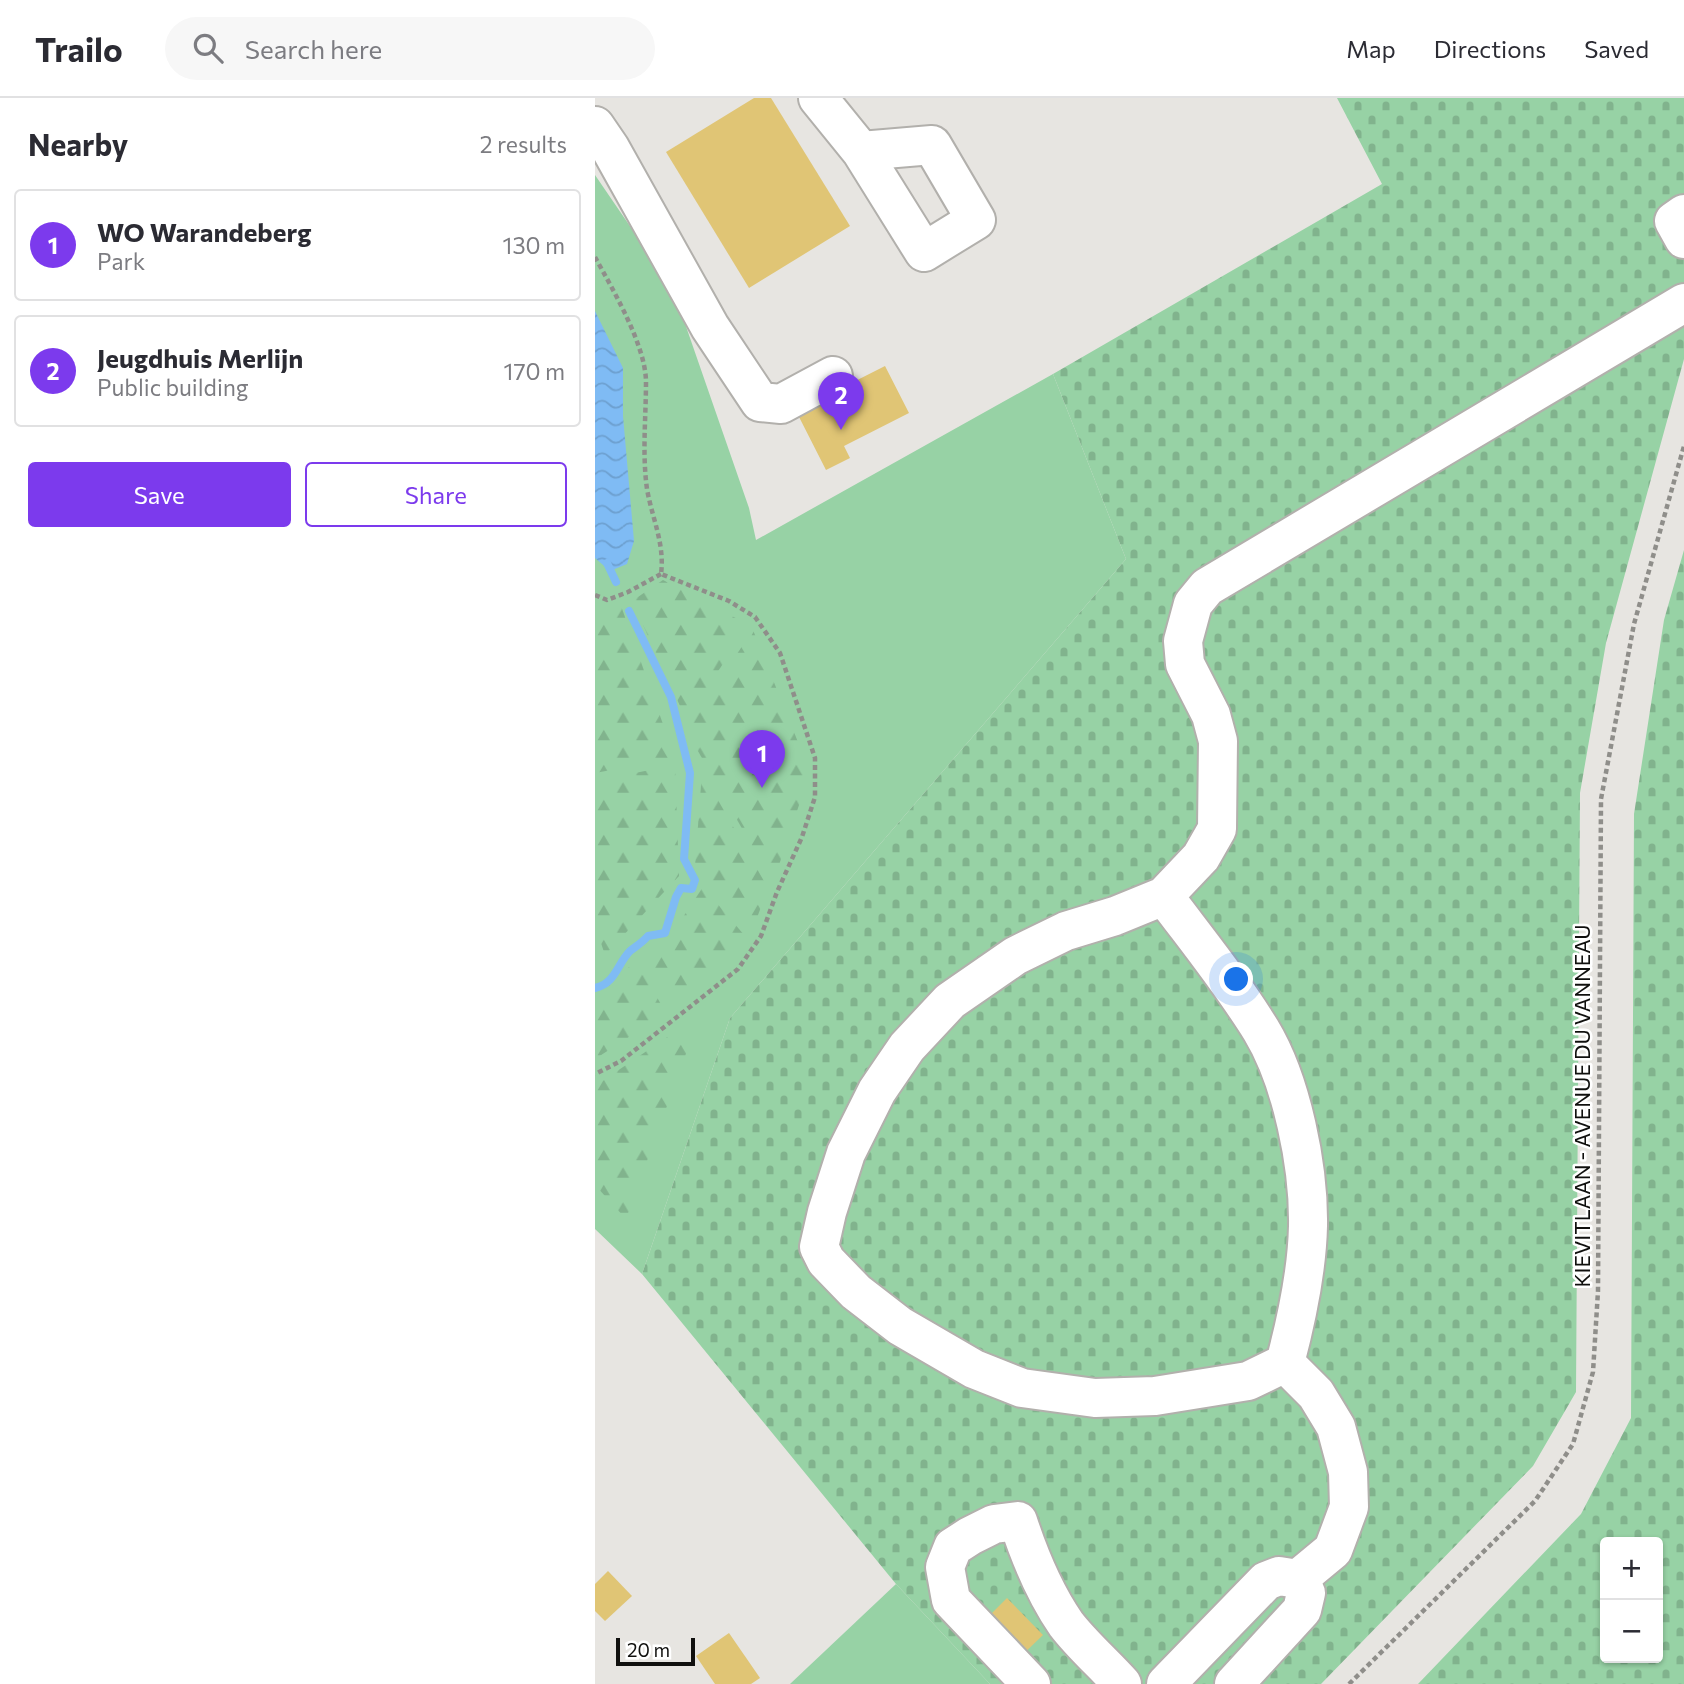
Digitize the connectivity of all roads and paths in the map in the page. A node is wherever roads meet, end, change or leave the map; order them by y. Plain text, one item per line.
1 (818, 98) edge
2 (595, 126) edge
3 (861, 151) dead end
4 (1684, 214) edge
5 (1684, 239) edge
6 (595, 257) edge
7 (1684, 303) edge
8 (832, 376) dead end
9 (1684, 446) edge
10 (661, 574) junction
11 (595, 594) edge
12 (1164, 896) junction
13 (595, 1074) edge
14 (1285, 1363) junction
15 (1298, 1579) junction
16 (1031, 1684) edge
17 (1122, 1684) edge
18 (1165, 1684) edge
19 (1234, 1684) edge
20 (1349, 1684) edge

1 - 3 street
2 - 8 street
4 - 5 street
6 - 10 path
7 - 12 street
9 - 20 path, KIEVITLAAN - AVENUE DU VANNEAU
10 - 11 path
10 - 13 path
12 - 14 street
12 - 14 street
14 - 15 street
15 - 18 street
15 - 19 street
16 - 17 street

